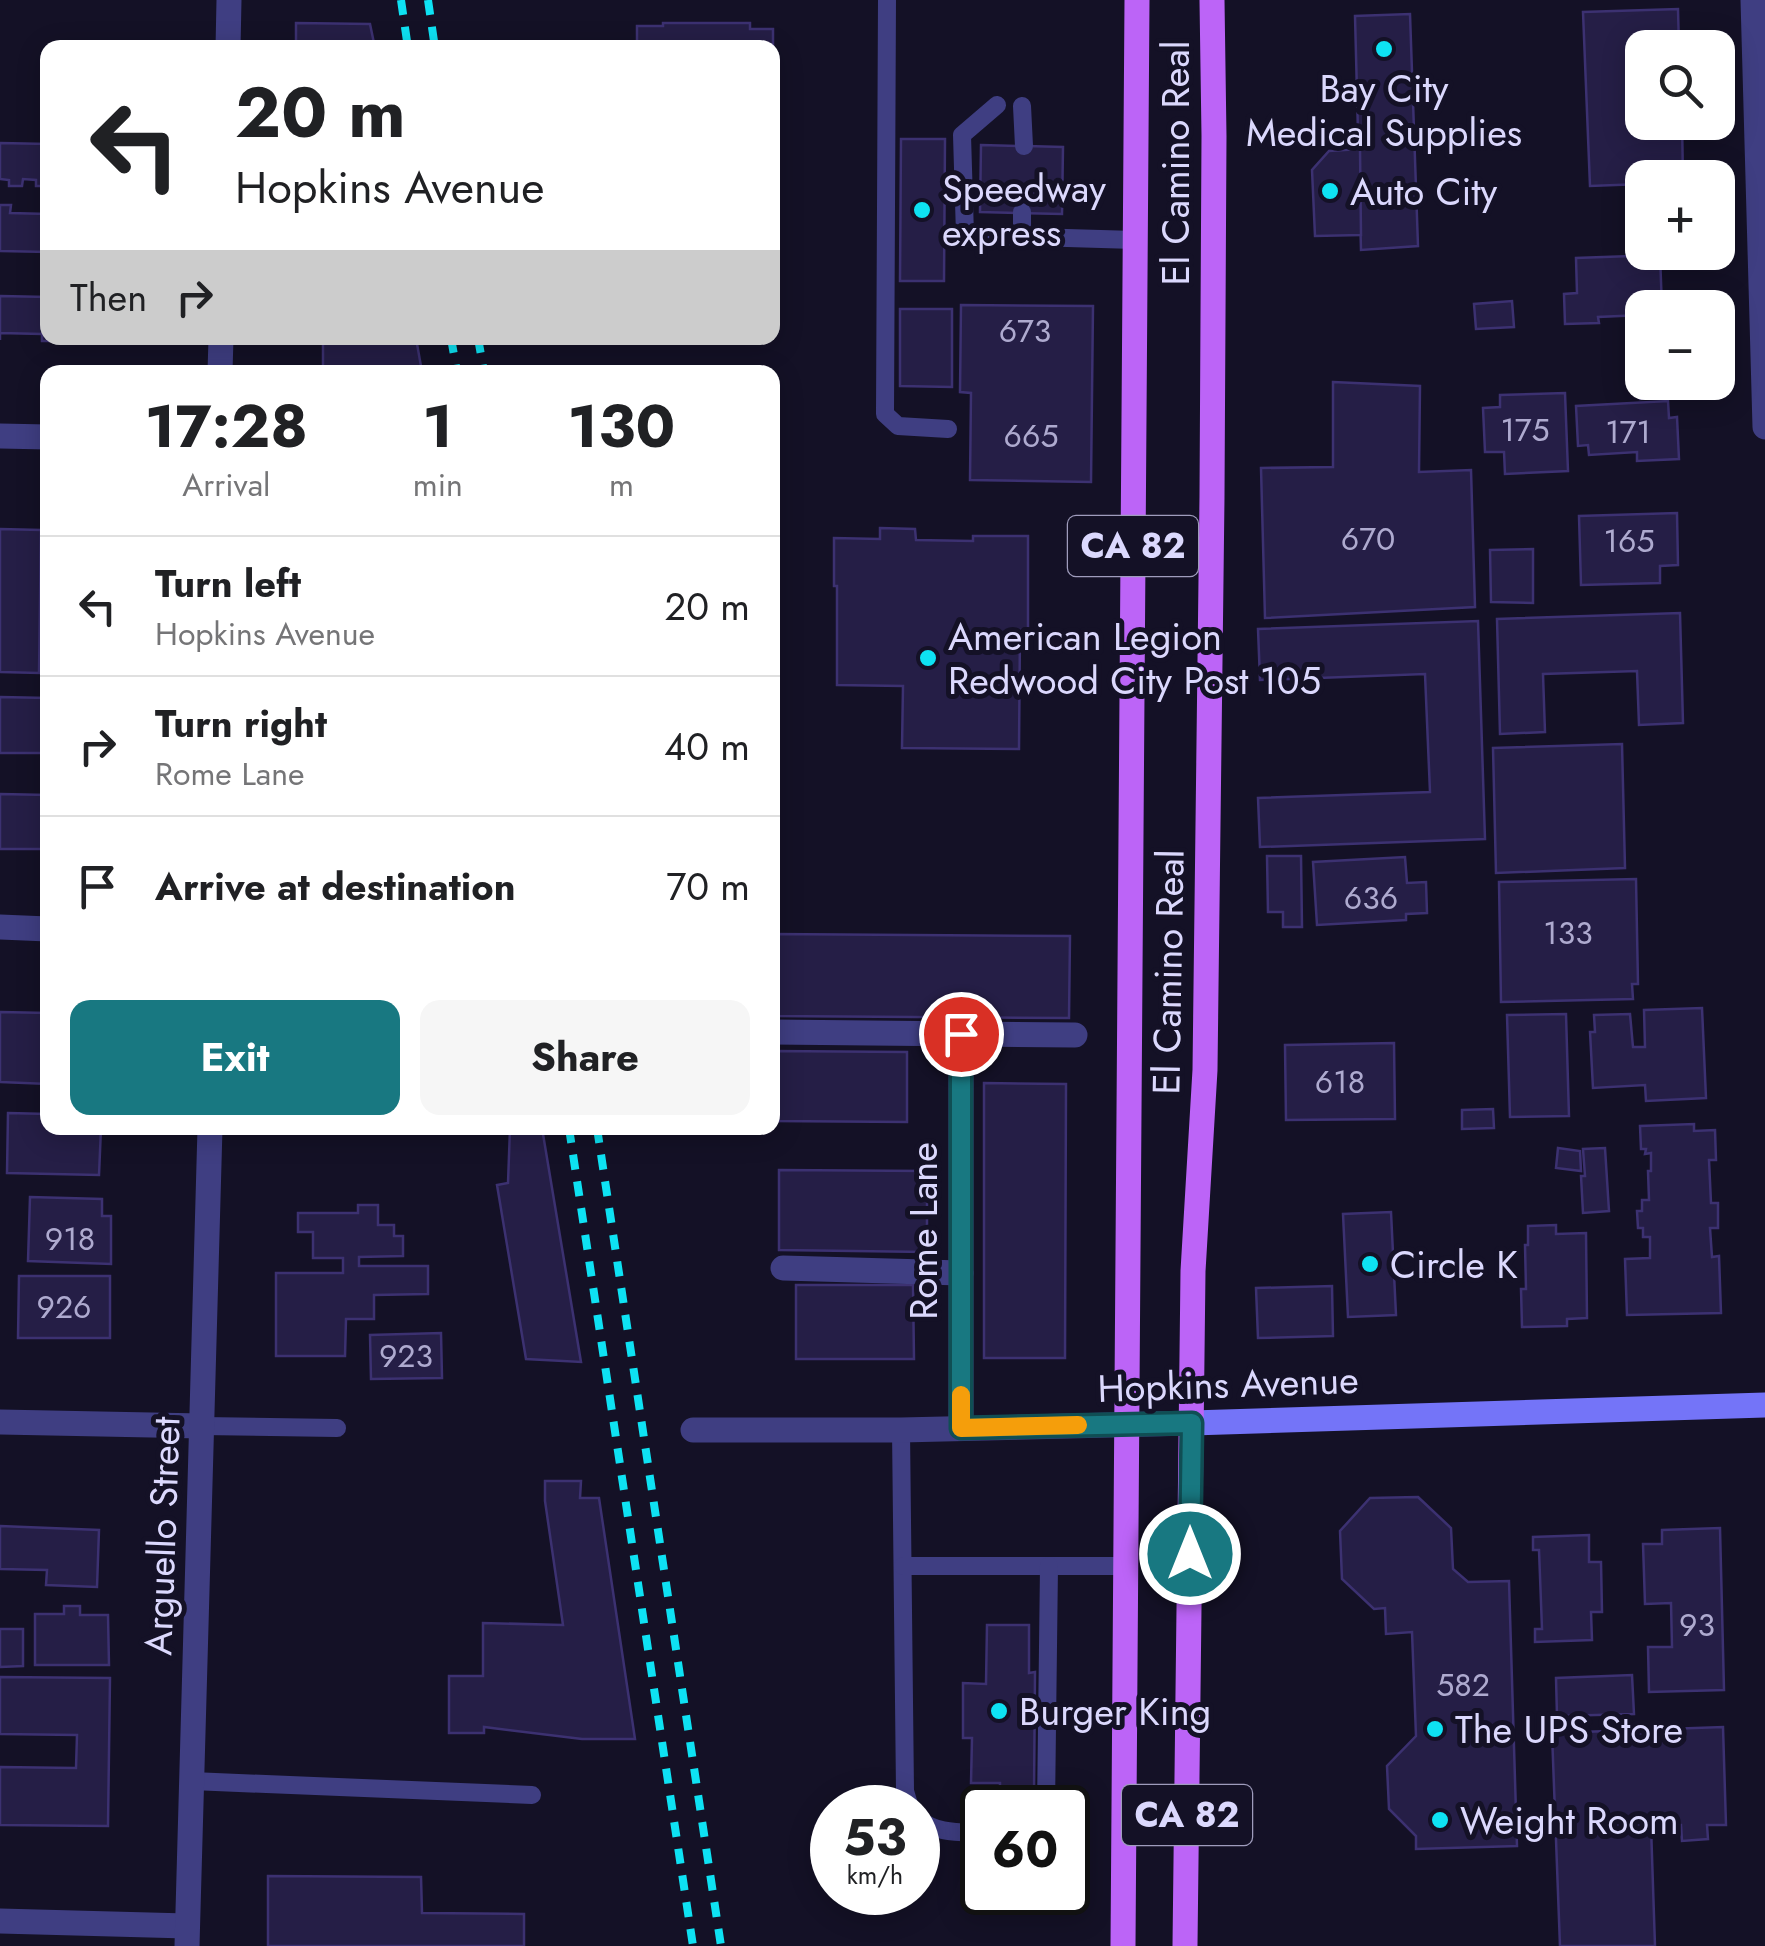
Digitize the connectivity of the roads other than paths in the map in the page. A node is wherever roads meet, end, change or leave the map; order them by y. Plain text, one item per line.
1 (229, 0) edge
2 (887, 0) edge
3 (1137, 0) edge
4 (1212, 0) edge
5 (1754, 0) edge
6 (228, 40) edge
7 (998, 105) dead end
8 (1022, 106) dead end
9 (1024, 146) dead end
10 (1022, 212) dead end
11 (1022, 236) junction
12 (1135, 240) junction
13 (1765, 427) edge
14 (948, 428) dead end
15 (0, 436) edge
16 (40, 437) edge
17 (0, 927) edge
18 (40, 929) edge
19 (780, 1032) edge
20 (961, 1034) junction
21 (1075, 1035) dead end
22 (210, 1135) edge
23 (783, 1268) dead end
24 (961, 1272) junction
25 (1765, 1405) edge
26 (0, 1422) edge
27 (1192, 1423) junction
28 (1127, 1424) junction
29 (202, 1426) junction
30 (336, 1428) dead end
31 (961, 1428) junction
32 (693, 1430) dead end
33 (901, 1430) junction
34 (903, 1566) junction
35 (1049, 1566) junction
36 (1126, 1566) junction
37 (192, 1781) junction
38 (908, 1785) edge
39 (1046, 1785) edge
40 (532, 1795) dead end
41 (0, 1921) edge
42 (187, 1936) edge
43 (1123, 1946) edge
44 (1185, 1946) edge

1 - 6 street
2 - 14 lane
3 - 12 main road, El Camino Real / CA 82
4 - 27 main road, El Camino Real / CA 82
5 - 13 street
7 - 11 lane
8 - 9 lane
10 - 11 lane
11 - 12 lane
12 - 28 main road, El Camino Real / CA 82
15 - 16 street
17 - 18 street
19 - 20 street
20 - 21 street
20 - 24 street, Rome Lane
22 - 29 street, Arguello Street
23 - 24 street
24 - 31 street, Rome Lane
25 - 27 street, Hopkins Avenue
26 - 29 street
27 - 28 street, Hopkins Avenue
27 - 44 main road, El Camino Real / CA 82
28 - 31 street, Hopkins Avenue
28 - 36 main road, El Camino Real / CA 82
29 - 30 lane
29 - 37 street, Arguello Street
31 - 33 street, Hopkins Avenue
32 - 33 street, Hopkins Avenue
33 - 34 lane
34 - 35 lane
34 - 38 lane
35 - 36 lane
35 - 39 lane
36 - 43 main road, El Camino Real / CA 82
37 - 40 lane
37 - 42 street, Arguello Street
41 - 42 street

